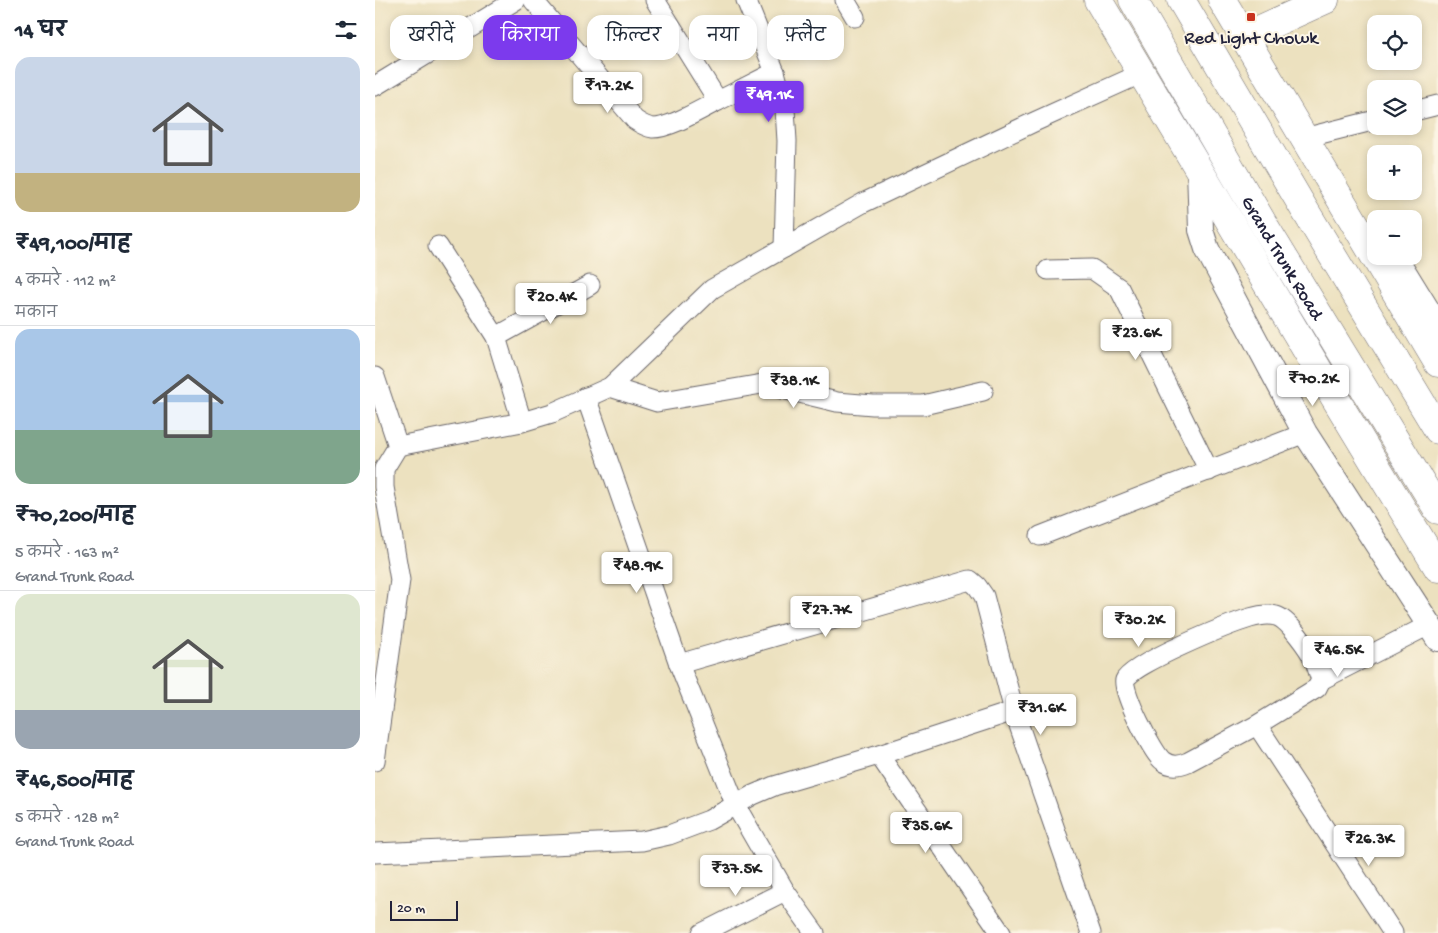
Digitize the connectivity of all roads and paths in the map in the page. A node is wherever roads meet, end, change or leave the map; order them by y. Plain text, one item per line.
1 (516, 0) edge
2 (533, 0) edge
3 (655, 0) edge
4 (845, 0) edge
5 (1098, 0) edge
6 (1133, 0) edge
7 (1181, 0) edge
8 (1221, 0) edge
9 (1325, 0) edge
10 (751, 2) edge
11 (855, 17) dead end
12 (1243, 37) junction
13 (775, 72) junction
14 (1141, 72) junction
15 (377, 80) edge
16 (718, 101) junction
17 (1438, 104) edge
18 (1422, 109) edge
19 (1367, 122) edge
20 (1304, 138) junction
21 (1199, 168) junction
22 (1367, 235) edge
23 (438, 246) dead end
24 (784, 248) junction
25 (1385, 265) edge
26 (1400, 265) edge
27 (1048, 270) dead end
28 (589, 285) dead end
29 (1438, 327) edge
30 (496, 336) junction
31 (1438, 363) edge
32 (375, 377) edge
33 (610, 387) junction
34 (983, 391) dead end
35 (586, 397) junction
36 (522, 422) junction
37 (1438, 430) edge
38 (1305, 433) junction
39 (398, 446) junction
40 (1209, 470) junction
41 (380, 490) edge
42 (1438, 510) edge
43 (1041, 536) dead end
44 (1434, 554) edge
45 (1433, 632) edge
46 (679, 664) junction
47 (1321, 680) junction
48 (1014, 711) junction
49 (1257, 725) junction
50 (879, 755) junction
51 (375, 761) edge
52 (736, 806) junction
53 (375, 853) edge
54 (785, 891) junction
55 (992, 930) edge
56 (702, 933) edge
57 (815, 933) edge
58 (1091, 933) edge
59 (1393, 933) edge

1 - 15 street
2 - 16 street
3 - 16 street
4 - 11 street
5 - 14 main road
6 - 42 main road, Grand Trunk Road
7 - 37 main road
8 - 12 main road
9 - 12 main road
10 - 13 street
12 - 20 main road
13 - 16 street
13 - 24 street
14 - 21 main road
14 - 24 street
17 - 18 street
19 - 20 street
20 - 22 main road
21 - 38 street
21 - 44 main road
23 - 30 street
24 - 33 street
25 - 31 main road
26 - 29 street
27 - 40 street
28 - 30 street
30 - 36 street
32 - 39 street
33 - 34 street
33 - 35 street
35 - 36 street
35 - 46 street
36 - 39 street
38 - 40 street
38 - 45 street
39 - 41 street
40 - 43 street
41 - 51 street
45 - 47 street
46 - 48 street
46 - 52 street
47 - 49 street
47 - 49 street
48 - 50 street
48 - 58 street
49 - 59 street
50 - 52 street
50 - 55 street
52 - 53 street
52 - 54 street
54 - 56 street
54 - 57 street

